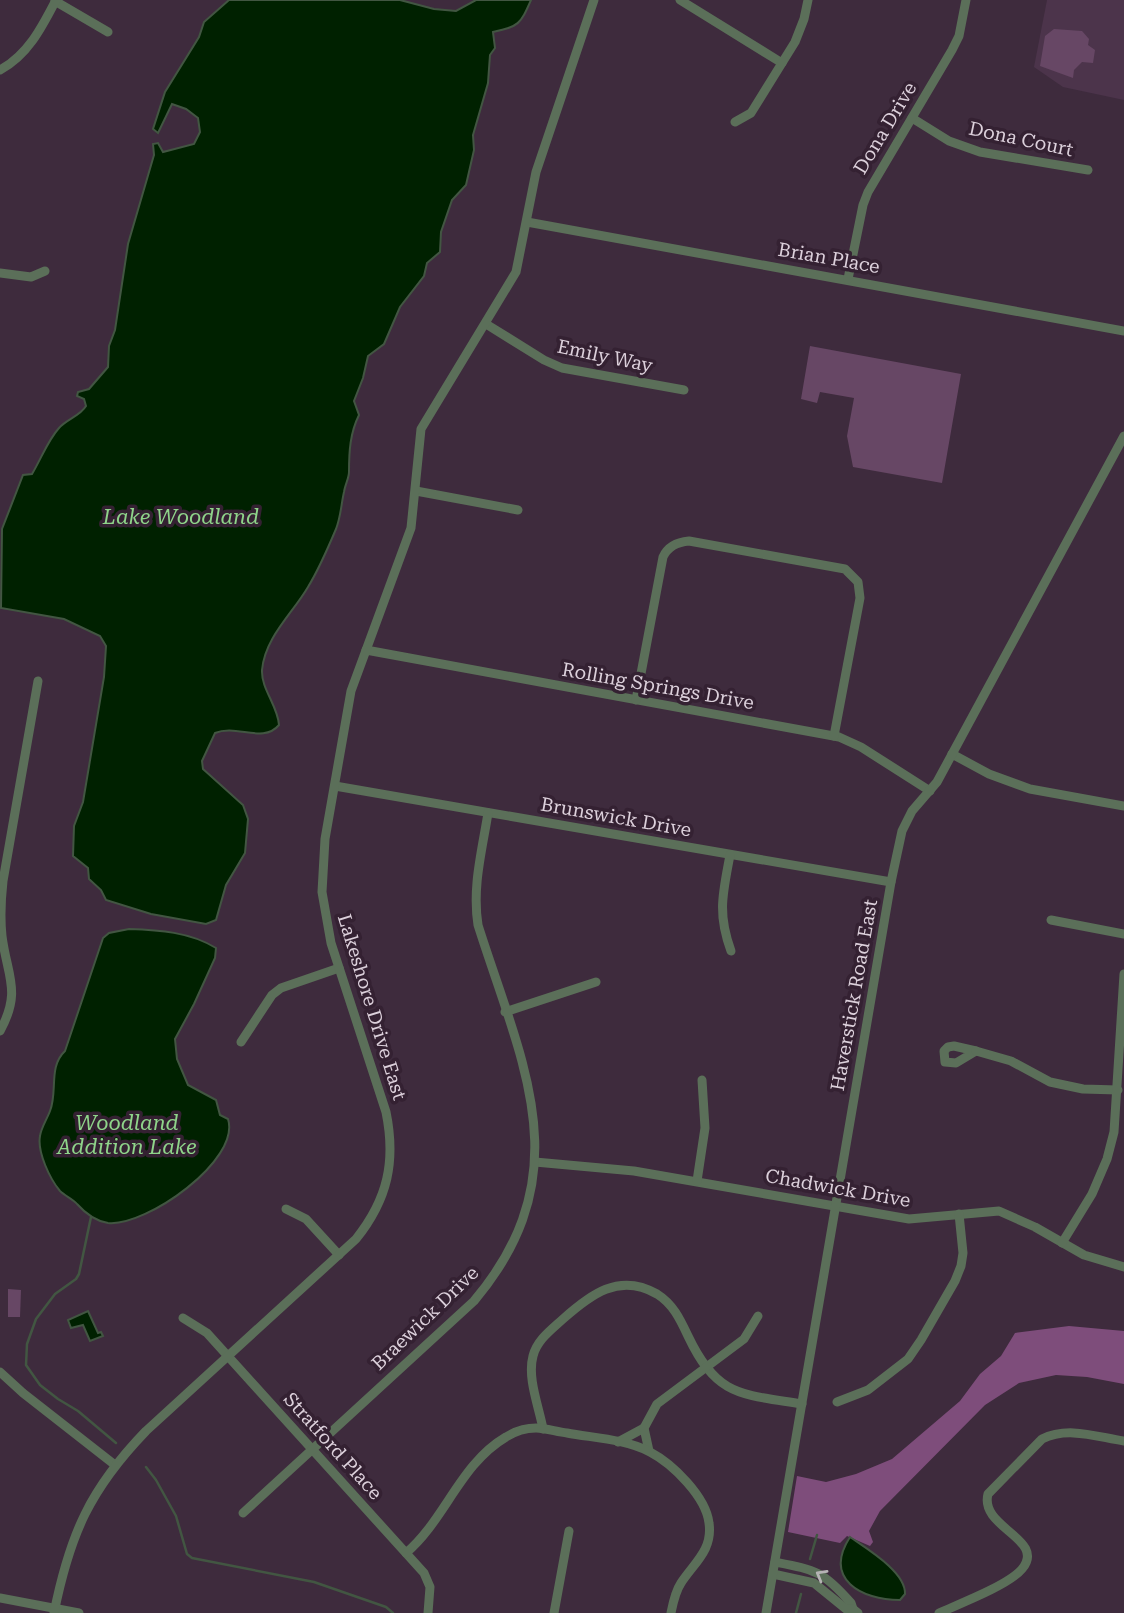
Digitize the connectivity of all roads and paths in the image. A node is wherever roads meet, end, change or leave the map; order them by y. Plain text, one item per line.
1 (594, 0) edge
2 (680, 0) edge
3 (808, 0) edge
4 (965, 0) edge
5 (56, 1) edge
6 (108, 33) dead end
7 (782, 63) junction
8 (0, 70) edge
9 (912, 118) junction
10 (735, 122) dead end
11 (1088, 170) dead end
12 (527, 222) junction
13 (45, 271) dead end
14 (0, 273) edge
15 (848, 279) junction
16 (486, 324) junction
17 (1124, 331) edge
18 (684, 390) dead end
19 (1124, 436) edge
20 (416, 491) junction
21 (517, 509) dead end
22 (366, 650) junction
23 (38, 681) dead end
24 (636, 700) junction
25 (834, 736) junction
26 (952, 754) junction
27 (335, 786) junction
28 (930, 790) junction
29 (1124, 806) edge
30 (488, 813) junction
31 (730, 855) junction
32 (891, 882) junction
33 (1051, 920) dead end
34 (1124, 934) edge
35 (731, 951) dead end
36 (339, 968) junction
37 (1124, 974) edge
38 (596, 982) dead end
39 (505, 1012) junction
40 (0, 1031) edge
41 (241, 1042) dead end
42 (976, 1051) dead end
43 (702, 1080) dead end
44 (1118, 1090) junction
45 (535, 1162) junction
46 (697, 1181) junction
47 (836, 1206) junction
48 (286, 1209) dead end
49 (959, 1214) junction
50 (1062, 1243) junction
51 (339, 1255) junction
52 (1124, 1267) edge
53 (758, 1316) dead end
54 (183, 1318) dead end
55 (228, 1356) junction
56 (705, 1368) junction
57 (0, 1372) edge
58 (837, 1402) dead end
59 (802, 1404) junction
60 (644, 1428) junction
61 (543, 1429) junction
62 (1124, 1441) edge
63 (618, 1442) junction
64 (312, 1449) junction
65 (649, 1451) junction
66 (115, 1465) junction
67 (243, 1513) dead end
68 (569, 1531) dead end
69 (406, 1553) junction
70 (775, 1562) junction
71 (773, 1574) junction
72 (0, 1598) edge
73 (55, 1611) edge
74 (856, 1611) edge
75 (79, 1613) edge
76 (428, 1613) edge
77 (554, 1613) edge
78 (671, 1613) edge
79 (766, 1613) edge
80 (939, 1613) edge

1 - 12 street, Lakeshore Drive East
2 - 7 street
3 - 7 street
4 - 9 street, Dona Drive
5 - 6 street
5 - 8 street
7 - 10 street
9 - 11 street, Dona Court
9 - 15 street, Dona Drive
12 - 15 street, Brian Place
12 - 16 street, Lakeshore Drive East
13 - 14 street
15 - 17 street, Brian Place
16 - 18 street, Emily Way
16 - 20 street, Lakeshore Drive East
19 - 26 street, Haverstick Road East
20 - 21 street
20 - 22 street, Lakeshore Drive East
22 - 24 street, Rolling Springs Drive
22 - 27 street, Lakeshore Drive East
23 - 40 street
24 - 25 street, Rolling Springs Drive
24 - 25 street
25 - 28 street, Rolling Springs Drive
26 - 28 street, Haverstick Road East
26 - 29 street
27 - 30 street, Brunswick Drive
27 - 36 street, Lakeshore Drive East
28 - 32 street, Haverstick Road East
30 - 31 street, Brunswick Drive
30 - 39 street, Braewick Drive
31 - 32 street, Brunswick Drive
31 - 35 street
32 - 47 street, Haverstick Road East
33 - 34 street
36 - 41 street
36 - 51 street, Lakeshore Drive East
37 - 44 street
38 - 39 street
39 - 45 street, Braewick Drive
42 - 44 street
43 - 46 street
44 - 50 street
45 - 46 street, Chadwick Drive
45 - 64 street, Braewick Drive
46 - 47 street, Chadwick Drive
47 - 49 street, Chadwick Drive
47 - 59 street, Haverstick Road East
48 - 51 street
49 - 50 street, Chadwick Drive
49 - 58 street
50 - 52 street, Chadwick Drive
51 - 55 street, Lakeshore Drive East
53 - 56 street
54 - 55 street, Stratford Place
55 - 64 street, Stratford Place
55 - 66 street, Lakeshore Drive East
56 - 59 street
56 - 60 street
56 - 61 street
57 - 66 street
59 - 70 street, Haverstick Road East
60 - 63 street
60 - 65 street
61 - 63 street
61 - 69 street
62 - 80 street
63 - 65 street
64 - 67 street, Braewick Drive
64 - 69 street, Stratford Place
65 - 78 street
66 - 73 street, Lakeshore Drive East
68 - 77 street
69 - 76 street, Stratford Place
70 - 71 street, Haverstick Road East
74 -> 70 street
71 - 74 street
71 - 79 street, Haverstick Road East
72 - 73 street
73 - 75 street

